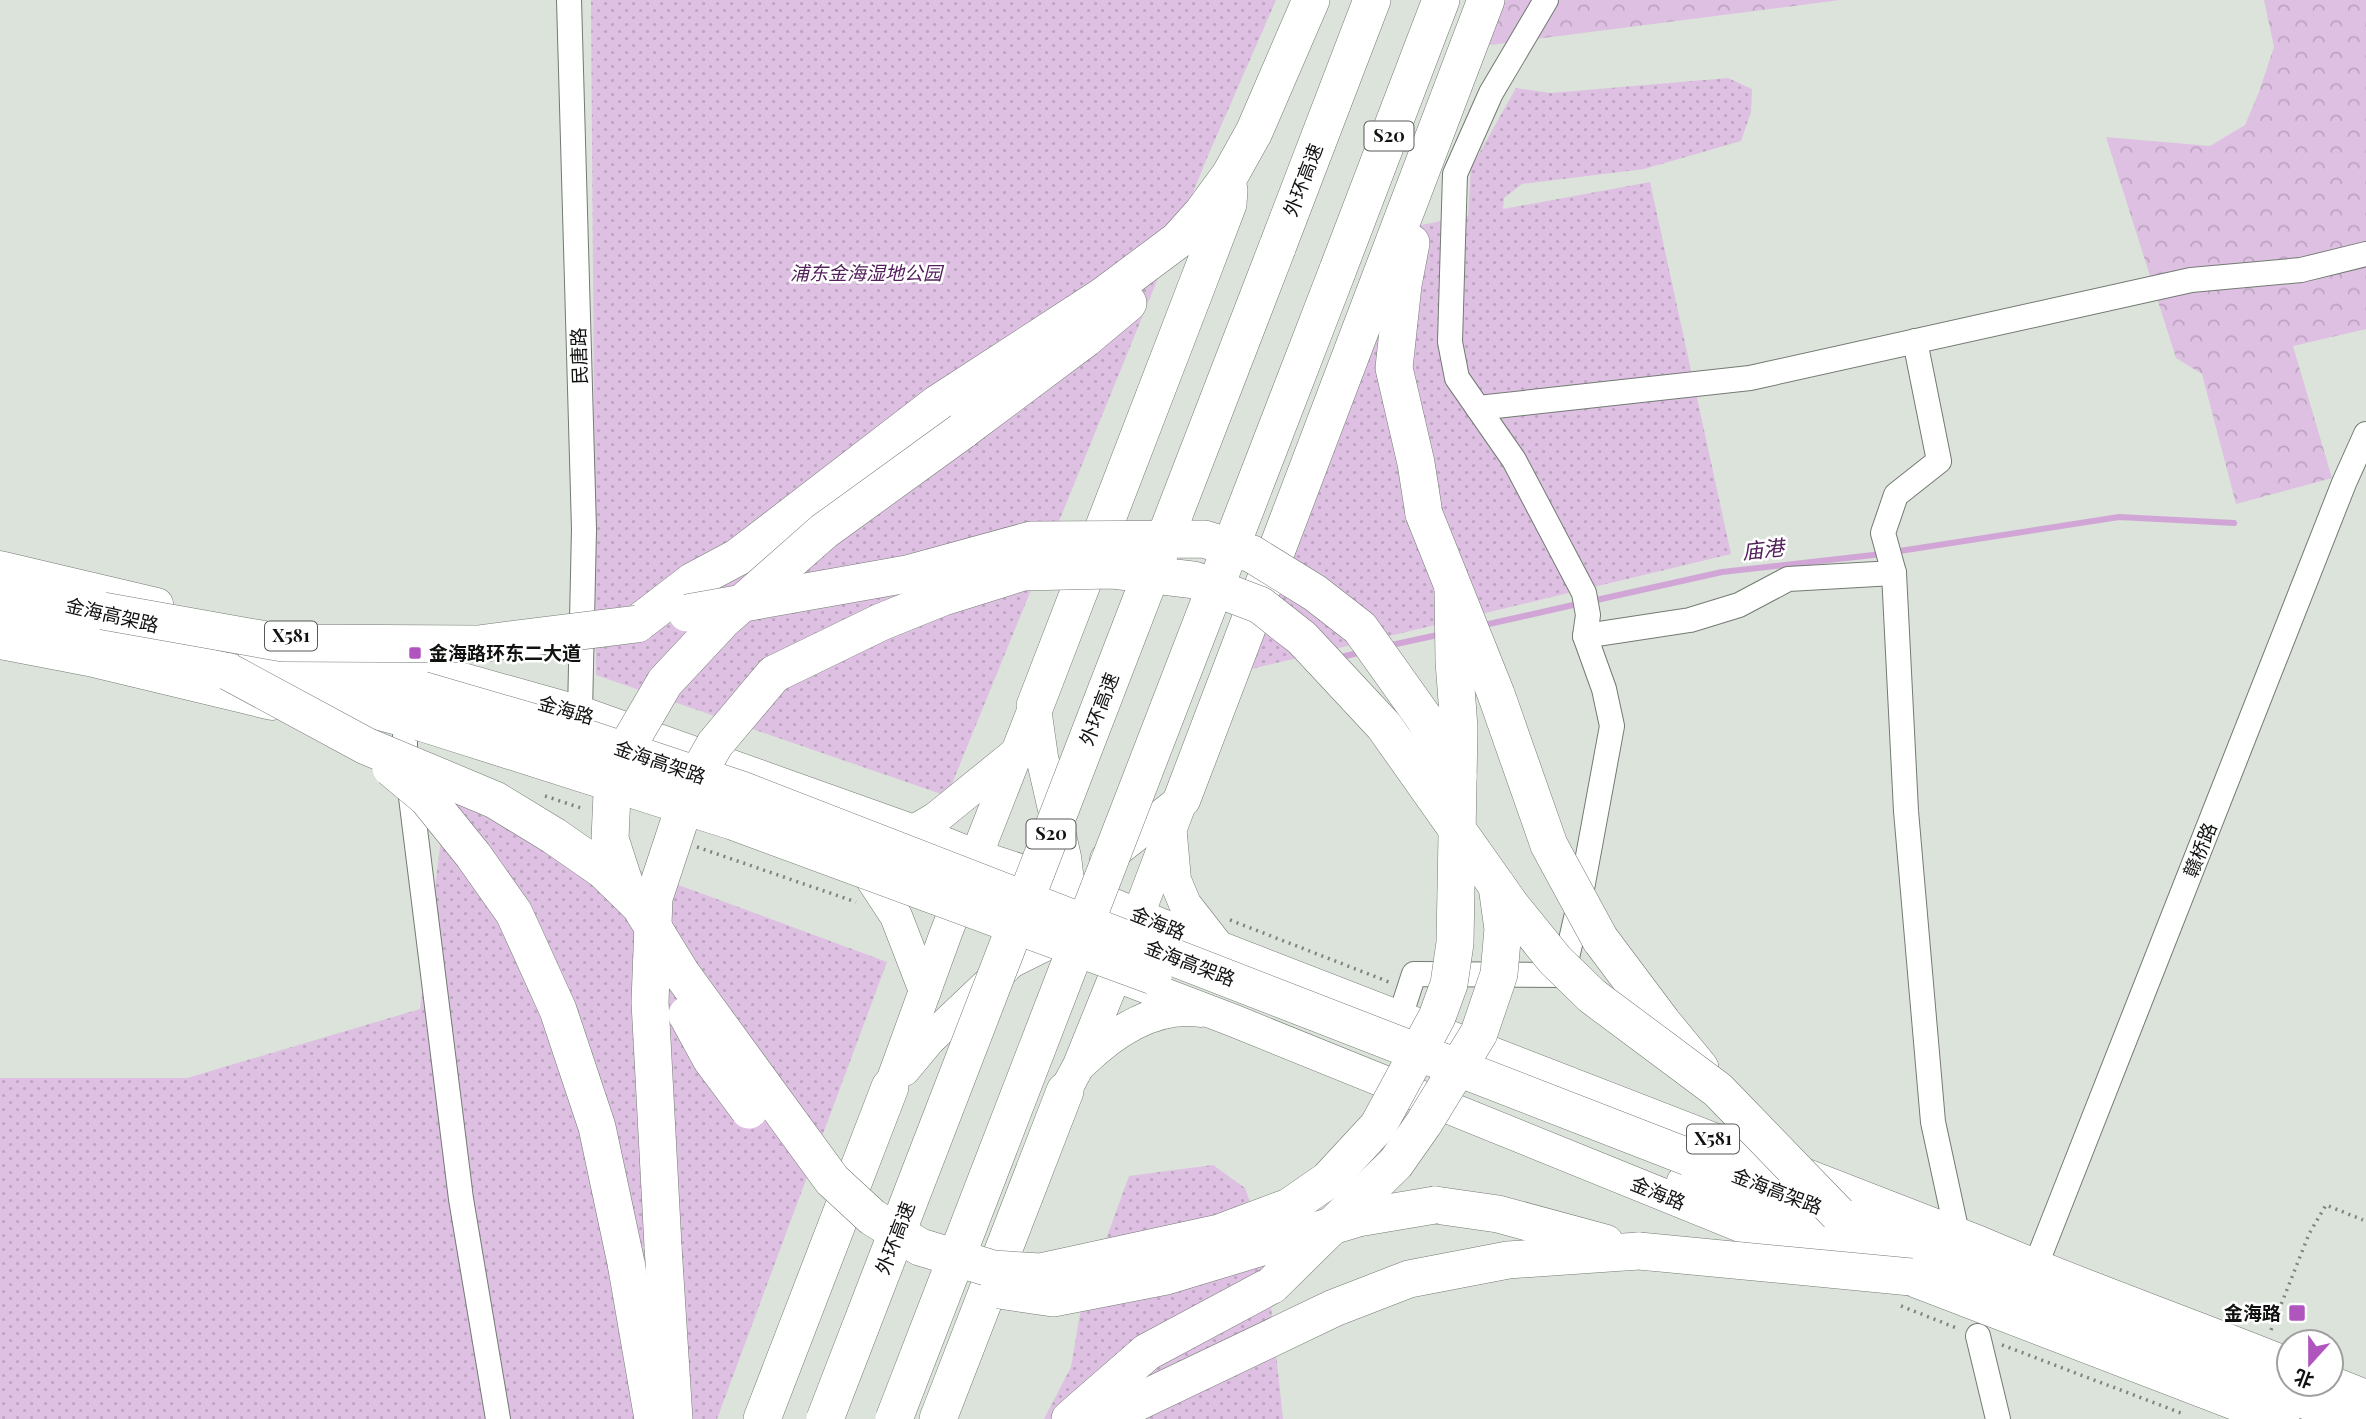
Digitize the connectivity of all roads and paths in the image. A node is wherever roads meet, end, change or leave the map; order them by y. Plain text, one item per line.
1 (569, 0) edge
2 (1311, 0) edge
3 (1373, 0) edge
4 (1441, 0) edge
5 (1486, 0) edge
6 (1546, 0) edge
7 (1433, 138) junction
8 (1230, 175) junction
9 (1178, 240) junction
10 (2366, 254) edge
11 (1914, 341) junction
12 (1478, 408) junction
13 (2366, 434) edge
14 (1891, 561) junction
15 (0, 567) edge
16 (1453, 589) junction
17 (0, 590) edge
18 (103, 611) junction
19 (1586, 615) junction
20 (0, 620) edge
21 (637, 624) junction
22 (0, 643) edge
23 (229, 672) junction
24 (1035, 706) junction
25 (580, 712) junction
26 (405, 736) junction
27 (366, 747) junction
28 (1016, 753) junction
29 (1176, 814) junction
30 (914, 831) junction
31 (977, 856) junction
32 (1008, 866) junction
33 (869, 875) junction
34 (1069, 886) junction
35 (1031, 908) junction
36 (1129, 912) junction
37 (968, 917) junction
38 (1072, 923) junction
39 (1218, 946) junction
40 (1041, 947) junction
41 (1107, 972) junction
42 (925, 991) junction
43 (1400, 1017) junction
44 (1232, 1020) junction
45 (1072, 1078) junction
46 (890, 1087) junction
47 (1718, 1090) junction
48 (1838, 1214) junction
49 (2363, 1220) dead end
50 (1957, 1233) junction
51 (1639, 1251) junction
52 (2034, 1266) junction
53 (1911, 1277) junction
54 (1978, 1336) dead end
55 (2267, 1339) dead end
56 (2275, 1358) edge
57 (2345, 1388) edge
58 (2366, 1396) edge
59 (498, 1419) edge
60 (653, 1419) edge
61 (674, 1419) edge
62 (762, 1419) edge
63 (825, 1419) edge
64 (894, 1419) edge
65 (938, 1419) edge
66 (1070, 1419) edge
67 (1102, 1419) edge
68 (1998, 1419) edge
69 (2233, 1419) edge
70 (2281, 1419) edge
71 (2353, 1419) edge

1 - 25 street, 民唐路
2 - 8 highway
3 - 63 highway, 外环高速 / S20, bridge
4 - 64 highway, S20, bridge
5 - 7 highway
6 - 12 street
7 - 16 highway, bridge
7 - 29 highway
8 - 9 highway
8 - 24 highway
9 - 21 highway
9 - 51 highway, bridge
10 - 11 street
11 - 12 street
11 - 14 street
12 - 19 street
13 - 52 street, 赣桥路
14 - 19 street
14 - 50 street
15 - 25 main road, 金海路 / X581
16 - 27 highway, bridge
16 - 47 highway, bridge
17 - 18 highway, 金海高架路
18 - 21 highway, bridge
18 - 48 highway, 金海高架路, bridge
19 - 43 street
20 - 23 highway, 金海高架路
21 - 66 highway, bridge
22 - 26 main road, 金海路
23 - 27 highway, bridge
23 - 53 highway, 金海高架路, bridge
24 - 28 main road
24 - 34 main road
25 - 30 main road, 金海路 / X581
26 - 33 main road, 金海路
26 - 59 street
27 - 60 highway, bridge
28 - 30 main road
28 - 31 main road
29 - 34 main road
29 - 36 main road
29 - 39 main road
30 - 31 main road, 金海路 / X581
31 - 32 main road, 金海路 / X581
31 - 37 main road
32 - 34 main road, 金海路 / X581
32 - 35 main road
33 - 37 main road, 金海路
33 - 42 main road
34 - 35 main road
34 - 36 main road, 金海路 / X581
34 - 38 main road
35 - 37 main road
35 - 40 main road
36 - 38 main road
36 - 39 main road, 金海路 / X581
36 - 41 main road
37 - 40 main road, 金海路
37 - 42 main road
38 - 40 main road
38 - 41 main road
39 - 43 main road, 金海路 / X581
40 - 41 main road, 金海路
40 - 45 main road
40 - 46 main road
41 - 44 main road, 金海路
41 - 45 main road
42 - 46 main road
43 - 50 main road, 金海路 / X581
44 - 45 main road
44 - 69 main road, 金海路
45 - 65 highway
46 - 62 highway
47 - 48 highway, bridge
47 - 61 highway, bridge
48 - 71 highway, 金海高架路
49 - 55 path
50 - 52 main road, 金海路 / X581
51 - 53 highway, bridge
51 - 67 highway
52 - 56 main road, 金海路 / X581
53 - 70 highway, 金海高架路
54 - 68 street
57 - 58 main road

